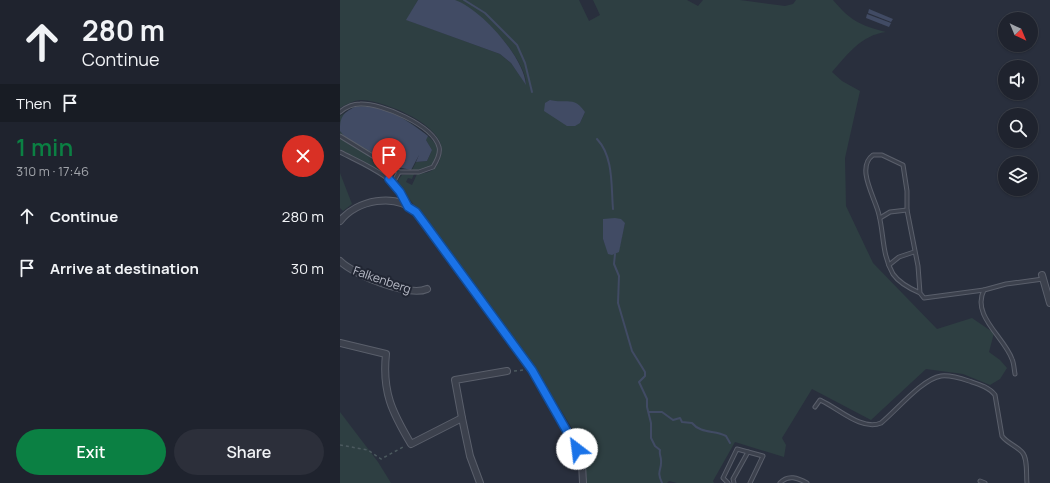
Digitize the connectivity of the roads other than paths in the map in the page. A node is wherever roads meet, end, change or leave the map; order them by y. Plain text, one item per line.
1 (340, 112) edge
2 (340, 136) edge
3 (340, 152) edge
4 (400, 172) junction
5 (393, 183) junction
6 (408, 207) junction
7 (907, 210) junction
8 (880, 218) junction
9 (340, 221) edge
10 (914, 252) junction
11 (340, 261) edge
12 (889, 265) junction
13 (1043, 277) joint
14 (427, 289) dead end
15 (984, 290) junction
16 (920, 293) junction
17 (1050, 303) edge
18 (340, 344) edge
19 (507, 371) road end
20 (1015, 374) dead end
21 (815, 407) dead end
22 (462, 418) junction
23 (748, 452) junction
24 (980, 481) dead end
25 (480, 483) edge
26 (582, 483) edge
27 (728, 483) edge
28 (734, 483) edge
29 (750, 483) edge
30 (780, 483) edge
31 (807, 483) edge
32 (985, 483) edge
33 (1026, 483) edge

1 - 4 lane
2 - 4 lane
3 - 5 lane
4 - 5 lane
5 - 6 lane
6 - 9 street
6 - 26 street
7 - 8 lane
7 - 8 lane
7 - 10 lane
8 - 12 lane
10 - 12 lane
10 - 16 lane
11 - 14 street, Falkenberg
12 - 16 lane
13 - 15 lane
13 - 17 street
15 - 16 lane
15 - 20 lane
18 - 22 street
19 - 22 street
21 - 33 lane
22 - 25 street
23 - 27 lane
23 - 28 lane
23 - 29 lane
24 - 32 lane
30 - 31 lane

